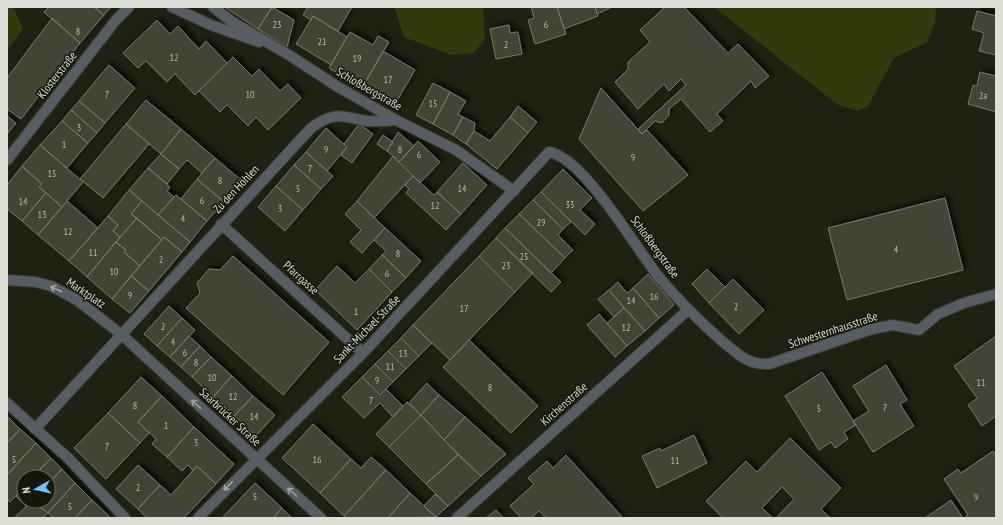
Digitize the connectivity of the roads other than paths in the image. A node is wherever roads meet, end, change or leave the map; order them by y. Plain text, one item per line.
1 (129, 7) edge
2 (172, 7) edge
3 (213, 7) edge
4 (273, 46) junction
5 (396, 120) junction
6 (549, 152) joint
7 (7, 160) edge
8 (514, 191) junction
9 (221, 224) junction
10 (7, 280) edge
11 (996, 294) edge
12 (688, 310) junction
13 (122, 335) junction
14 (363, 353) junction
15 (7, 403) edge
16 (35, 428) junction
17 (256, 458) junction
18 (125, 518) edge
19 (198, 518) edge
20 (321, 518) edge
21 (458, 518) edge

1 - 7 street, Klosterstraße
2 - 4 street
3 - 4 street, Schloßbergstraße
4 - 5 street, Schloßbergstraße
5 - 8 street, Schloßbergstraße
5 - 9 street, Zu den Höhlen
6 - 8 street, Sankt-Michael-Straße
6 - 12 street, Schloßbergstraße
8 - 14 street, Sankt-Michael-Straße
9 - 13 street, Zu den Höhlen
9 - 14 street, Pfarrgasse
13 -> 10 street, Marktplatz
11 - 12 street, Schwesternhausstraße
12 - 21 street, Kirchenstraße
13 - 16 street, Zu den Höhlen
17 -> 13 street, Saarbrücker Straße
14 - 17 street, Sankt-Michael-Straße
15 - 16 street
16 - 18 street
17 -> 19 street, Sankt-Michael-Straße
20 -> 17 street, Saarbrücker Straße

